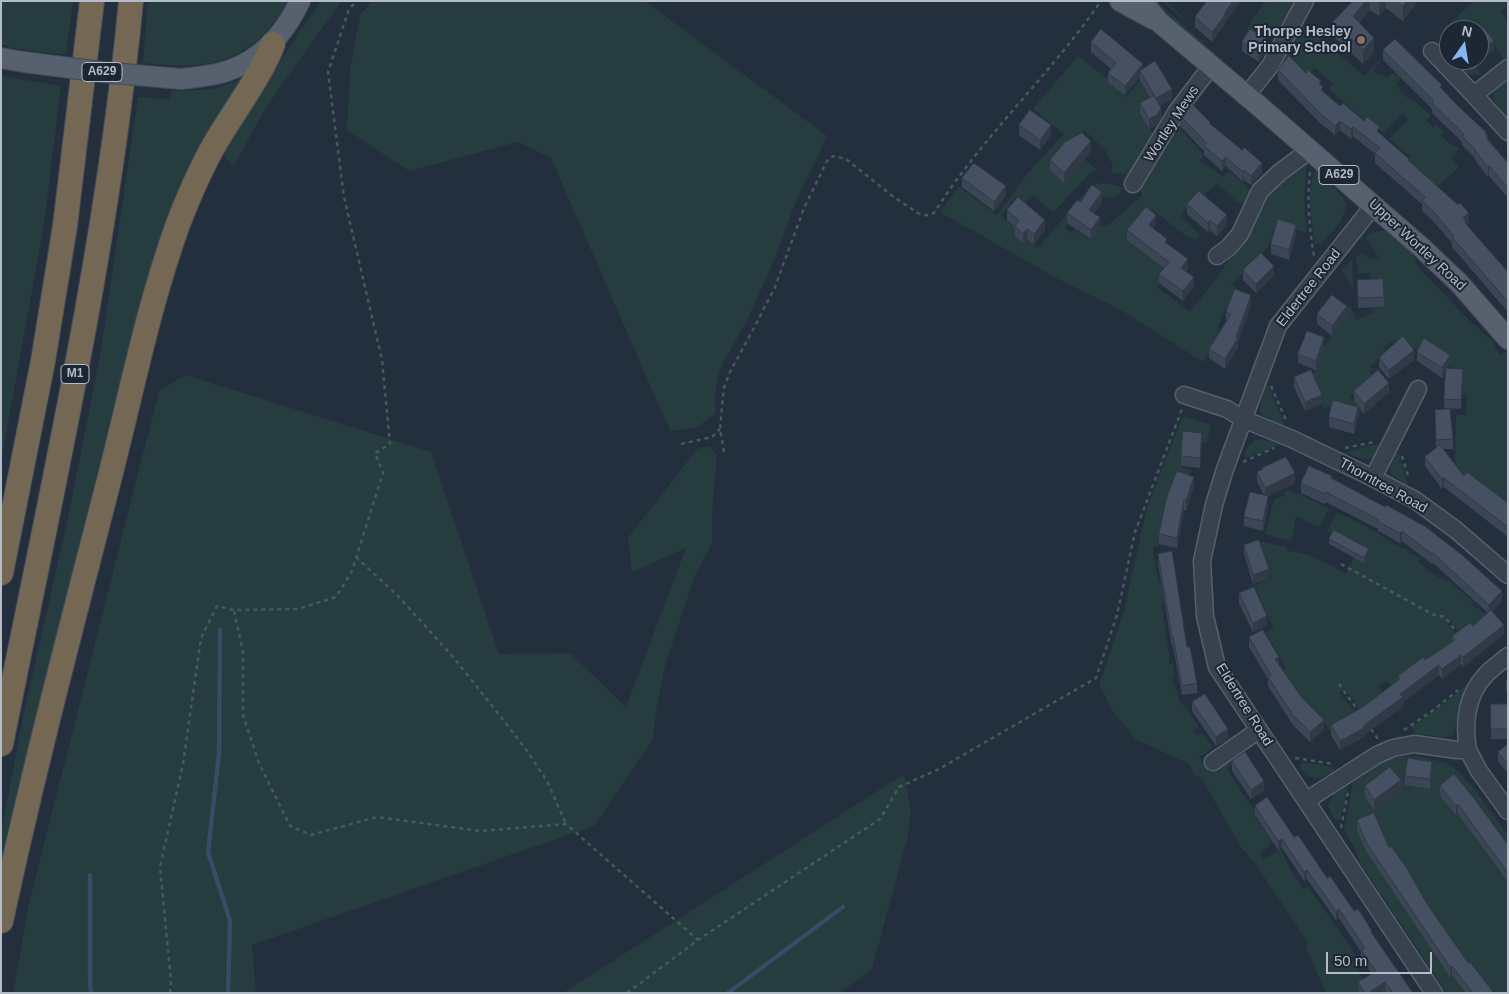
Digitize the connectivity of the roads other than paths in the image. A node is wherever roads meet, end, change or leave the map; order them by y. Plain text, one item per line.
1 (92, 1) edge
2 (131, 1) edge
3 (300, 1) edge
4 (1120, 1) edge
5 (1142, 1) edge
6 (1308, 4) edge
7 (1159, 22) junction
8 (273, 44) junction
9 (1432, 51) dead end
10 (1, 58) edge
11 (1212, 66) junction
12 (1508, 68) edge
13 (1474, 94) junction
14 (1247, 95) junction
15 (1508, 132) edge
16 (1310, 159) junction
17 (1133, 184) dead end
18 (1374, 205) junction
19 (1217, 256) dead end
20 (1508, 339) edge
21 (1418, 389) dead end
22 (1186, 396) road end
23 (1243, 419) junction
24 (1373, 478) junction
25 (1, 573) edge
26 (1508, 575) edge
27 (1508, 656) edge
28 (1259, 730) junction
29 (1, 744) edge
30 (1468, 750) junction
31 (1213, 762) dead end
32 (1307, 800) junction
33 (1508, 811) edge
34 (1, 921) edge
35 (1434, 993) edge

1 - 25 highway, M1
2 - 29 highway, M1
3 - 8 main road, A629
4 - 7 main road, Upper Wortley Road / A629
5 - 7 main road, Upper Wortley Road / A629
6 - 14 street
7 - 11 main road, Upper Wortley Road / A629
8 - 10 main road, A629, bridge
8 - 34 highway
9 - 13 street
11 - 14 main road, Upper Wortley Road / A629
11 - 17 street, Wortley Mews
12 - 13 street
13 - 15 street
14 - 16 main road, Upper Wortley Road / A629
16 - 18 main road, Upper Wortley Road / A629
16 - 19 street
18 - 20 main road, Upper Wortley Road / A629
18 - 23 street, Eldertree Road
21 - 24 street
22 - 23 street, Thorntree Road
23 - 24 street, Thorntree Road
23 - 28 street, Eldertree Road
24 - 26 street, Thorntree Road
27 - 30 street
28 - 31 street
28 - 32 street, Eldertree Road
30 - 32 street
30 - 33 street
32 - 35 street, Eldertree Road

